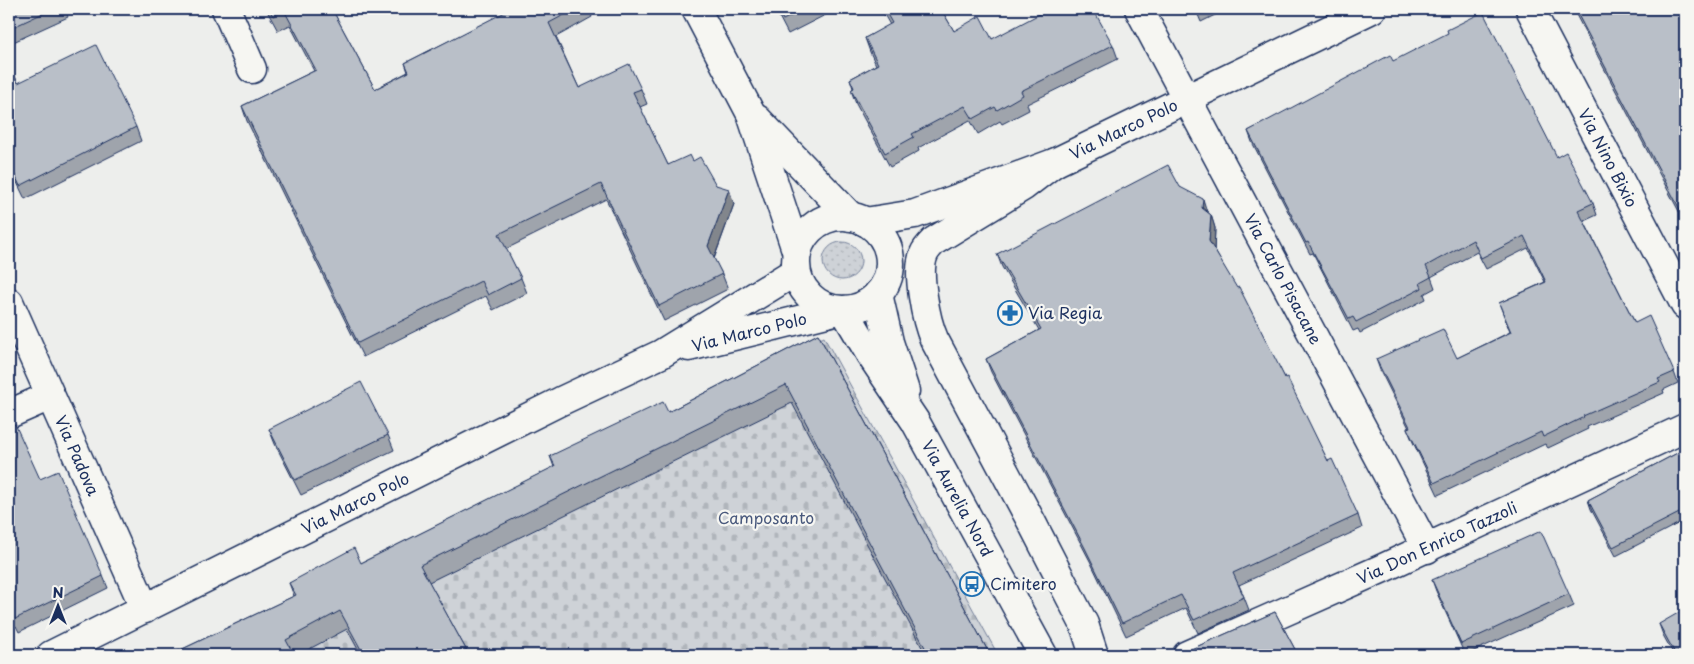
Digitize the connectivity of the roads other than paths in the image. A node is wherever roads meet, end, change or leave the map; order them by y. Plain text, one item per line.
1 (226, 9) edge
2 (696, 9) edge
3 (1139, 9) edge
4 (1372, 9) edge
5 (1530, 9) edge
6 (252, 69) dead end
7 (1186, 98) junction
8 (752, 114) junction
9 (1054, 164) junction
10 (858, 220) junction
11 (924, 254) junction
12 (797, 262) junction
13 (889, 267) junction
14 (878, 294) junction
15 (9, 302) edge
16 (1685, 305) edge
17 (841, 310) junction
18 (661, 354) junction
19 (50, 396) junction
20 (9, 414) edge
21 (915, 421) junction
22 (1685, 428) edge
23 (1427, 549) junction
24 (145, 609) junction
25 (51, 655) edge
26 (1042, 655) edge
27 (1094, 655) edge
28 (1187, 655) edge

1 - 6 street
2 - 8 street
3 - 7 street, Via Carlo Pisacane
4 - 7 street, Via Marco Polo
5 - 16 street, Via Nino Bixio
7 - 9 street, Via Marco Polo
7 - 23 street, Via Carlo Pisacane
8 - 10 street
8 - 12 street
9 - 10 street, Via Marco Polo
9 - 11 street
10 - 12 street
10 - 13 street
11 - 13 street
11 - 27 street
12 - 17 street
12 - 18 street, Via Marco Polo
13 - 14 street
14 - 17 street
14 - 21 street, Via Aurelia Nord
15 - 19 street, Via Padova
17 - 18 street, Via Marco Polo
17 - 21 street, Via Aurelia Nord
18 - 24 street, Via Marco Polo
19 - 20 street
19 - 24 street, Via Padova
21 - 26 street, Via Aurelia Nord
22 - 23 street, Via Don Enrico Tazzoli
23 - 28 street, Via Don Enrico Tazzoli
24 - 25 street, Via Marco Polo

